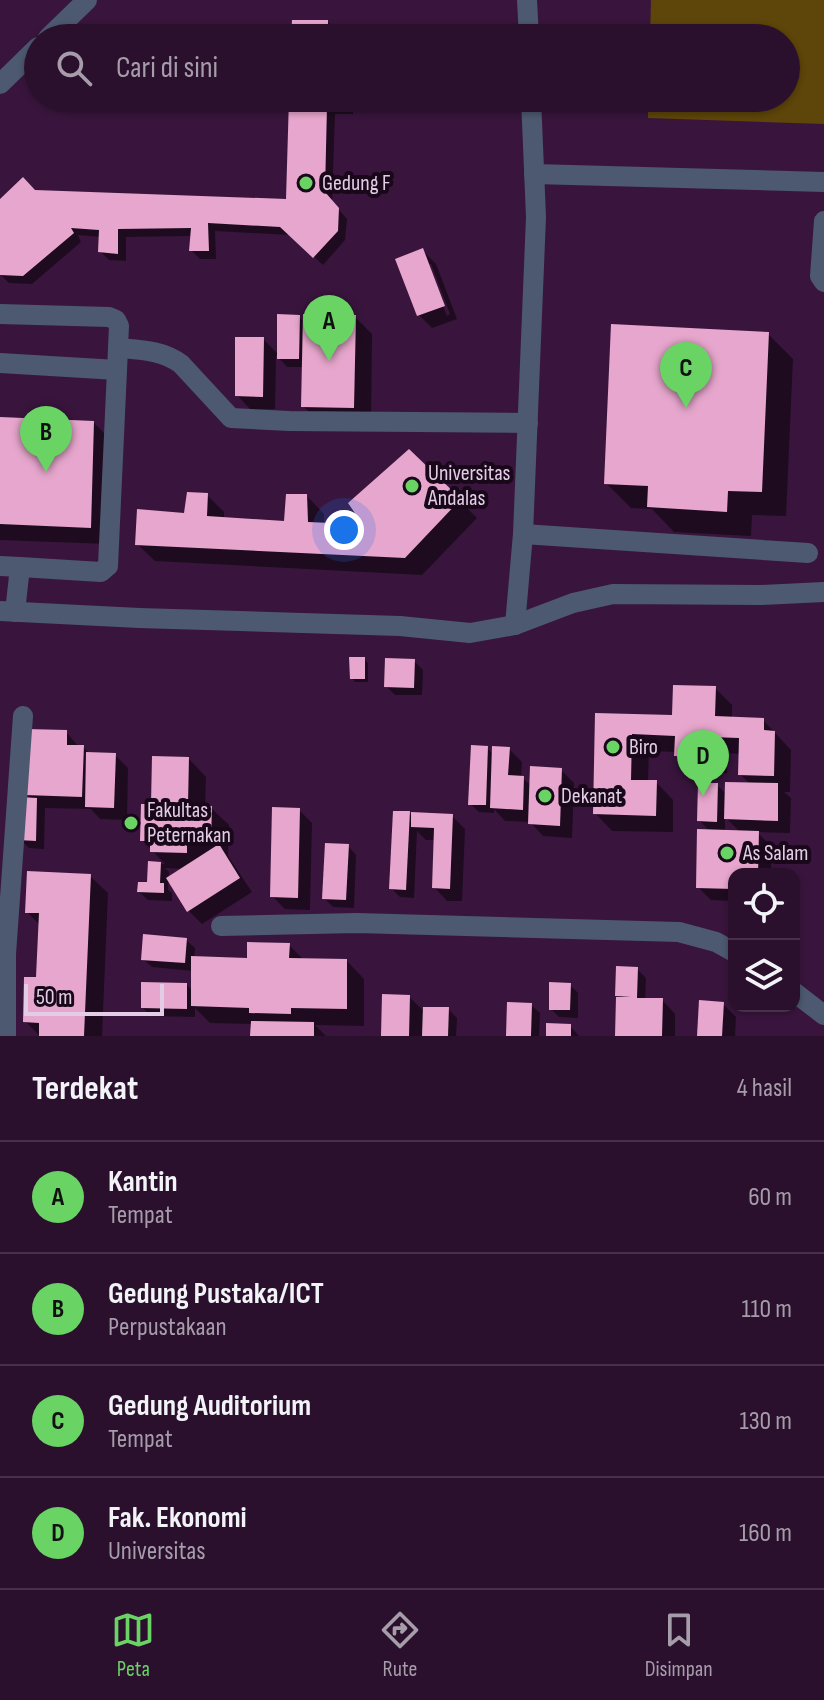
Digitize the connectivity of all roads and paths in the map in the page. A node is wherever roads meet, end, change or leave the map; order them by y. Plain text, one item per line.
1 (87, 0) edge
2 (527, 0) edge
3 (62, 24) edge
4 (528, 24) edge
5 (24, 61) edge
6 (0, 84) edge
7 (532, 112) edge
8 (534, 174) junction
9 (824, 182) edge
10 (824, 221) edge
11 (824, 282) edge
12 (0, 314) edge
13 (118, 348) junction
14 (0, 363) edge
15 (117, 370) junction
16 (528, 423) junction
17 (523, 534) junction
18 (808, 553) dead end
19 (10, 567) edge
20 (824, 592) edge
21 (8, 612) edge
22 (515, 625) junction
23 (23, 716) dead end
24 (221, 926) dead end
25 (728, 949) edge
26 (800, 997) edge
27 (824, 1015) edge
28 (6, 1036) edge

1 - 3 street
2 - 4 street
5 - 6 street
7 - 8 street
8 - 9 street
8 - 16 street
10 - 11 street
12 - 13 street
13 - 15 street
13 - 16 street
14 - 15 street
15 - 19 street
16 - 17 street
17 - 18 street
17 - 22 street
19 - 21 street
20 - 22 street
21 - 22 street
23 - 28 street
24 - 25 street
26 - 27 street

